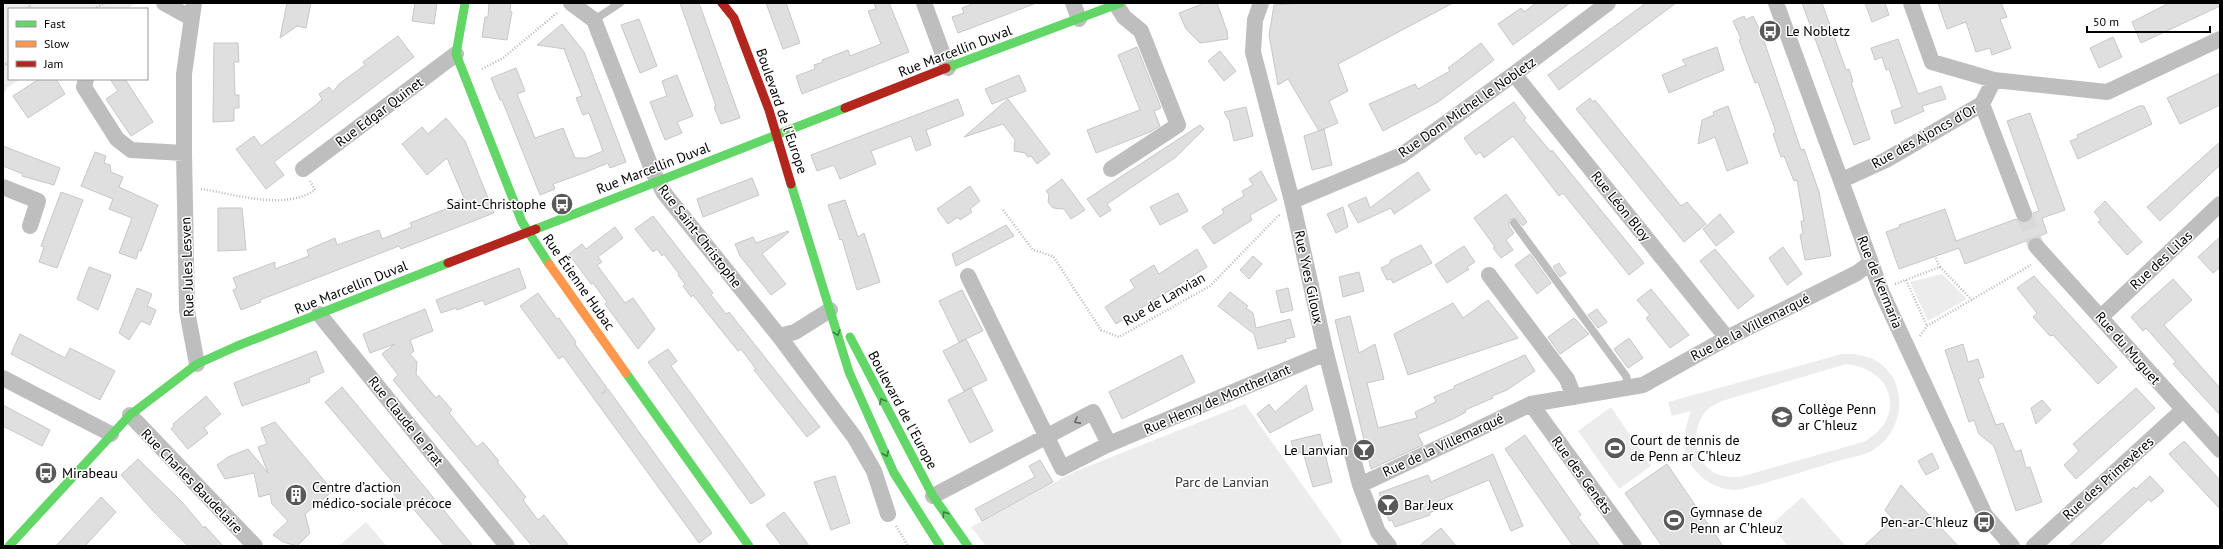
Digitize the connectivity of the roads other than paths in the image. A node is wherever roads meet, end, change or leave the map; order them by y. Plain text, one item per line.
1 (164, 3) edge
2 (465, 3) edge
3 (620, 3) edge
4 (722, 3) edge
5 (735, 3) edge
6 (924, 3) edge
7 (1073, 3) edge
8 (1251, 3) edge
9 (1261, 3) edge
10 (1608, 3) edge
11 (1776, 3) edge
12 (1911, 3) edge
13 (1118, 4) edge
14 (568, 5) edge
15 (193, 10) edge
16 (734, 18) junction
17 (1079, 19) junction
18 (594, 20) junction
19 (1255, 20) junction
20 (2220, 39) edge
21 (456, 54) junction
22 (948, 68) junction
23 (1514, 74) junction
24 (86, 80) edge
25 (1994, 80) junction
26 (1982, 104) junction
27 (777, 134) junction
28 (184, 153) junction
29 (303, 169) road end
30 (1111, 169) dead end
31 (1842, 180) junction
32 (657, 182) junction
33 (3, 187) edge
34 (1292, 201) junction
35 (2220, 204) edge
36 (2024, 214) tunnel mouth
37 (1514, 223) dead end
38 (30, 226) dead end
39 (528, 232) junction
40 (2041, 252) tunnel mouth
41 (1870, 263) junction
42 (1489, 275) dead end
43 (968, 276) dead end
44 (822, 282) junction
45 (830, 310) junction
46 (319, 314) junction
47 (2101, 317) junction
48 (779, 336) junction
49 (1727, 338) junction
50 (1326, 354) junction
51 (197, 364) junction
52 (3, 378) edge
53 (1629, 387) junction
54 (1574, 397) junction
55 (1531, 404) junction
56 (2183, 410) junction
57 (130, 415) junction
58 (111, 434) junction
59 (1047, 437) junction
60 (1108, 444) junction
61 (2220, 450) edge
62 (1360, 485) junction
63 (933, 496) junction
64 (888, 514) road end
65 (1374, 539) edge
66 (747, 545) edge
67 (9, 546) edge
68 (255, 546) edge
69 (507, 546) edge
70 (940, 546) edge
71 (968, 546) edge
72 (1389, 546) edge
73 (1634, 546) edge
74 (2012, 546) edge
75 (2034, 546) edge

1 - 15 street
2 - 21 main road
3 - 18 lane
4 - 16 main road, Boulevard de l'Europe
5 - 16 main road, Boulevard de l'Europe
6 - 22 street
7 - 17 street
8 - 19 street
9 - 19 street, Rue Yves Giloux
10 - 23 street, Rue Dom Michel le Nobletz
11 - 31 street, Rue de Kermaria
12 - 25 street
13 - 17 main road, Rue Marcellin Duval
13 - 30 street
14 - 18 street
15 - 28 street, Rue Jules Lesven
16 - 27 main road, Boulevard de l'Europe
17 - 22 main road, Rue Marcellin Duval
18 - 32 street, Rue Saint-Christophe
19 - 34 street, Rue Yves Giloux
20 - 25 street
21 - 29 street, Rue Edgar Quinet
21 - 39 main road, Rue Étienne Hubac
22 - 27 main road, Rue Marcellin Duval
23 - 34 street, Rue Dom Michel le Nobletz
23 - 49 street, Rue Léon Bloy
24 - 28 street
25 - 26 street, Rue des Ajoncs d'Or
26 - 31 street, Rue des Ajoncs d'Or
26 - 36 street
27 - 32 main road, Rue Marcellin Duval
27 - 44 main road, Boulevard de l'Europe
28 - 51 street, Rue Jules Lesven
31 - 41 street, Rue de Kermaria
32 - 39 main road, Rue Marcellin Duval
32 - 48 street, Rue Saint-Christophe
33 - 38 street
34 - 50 street, Rue Yves Giloux
35 - 47 street, Rue des Lilas
37 - 53 lane
39 - 46 main road, Rue Marcellin Duval
39 - 66 main road, Rue Étienne Hubac
40 - 47 street, Rue du Muguet
41 - 49 street, Rue de la Villemarqué
41 - 74 street, Rue de Kermaria
42 - 54 street
43 - 59 street, Rue Henry de Montherlant
44 - 45 main road, Boulevard de l'Europe
63 -> 44 main road, Boulevard de l'Europe
45 - 48 street
45 -> 70 main road, Boulevard de l'Europe
46 - 51 main road, Rue Marcellin Duval
46 - 69 street, Rue Claude le Prat
47 - 56 street, Rue du Muguet
48 - 64 street, Rue Saint-Christophe
49 - 53 street, Rue de la Villemarqué
50 - 60 street, Rue Henry de Montherlant
50 - 62 street, Rue Yves Giloux
51 - 57 main road
52 - 58 street
53 - 54 street, Rue de la Villemarqué
54 - 55 street, Rue de la Villemarqué
55 - 62 street, Rue de la Villemarqué
55 - 73 street, Rue des Genêts
56 - 61 street, Rue du Muguet
56 - 75 street, Rue des Primevères
57 - 58 main road
57 - 68 street, Rue Charles Baudelaire
58 - 67 main road
59 - 60 street, Rue Henry de Montherlant
60 -> 59 street
59 - 63 street
62 - 65 street, Rue Yves Giloux
71 -> 63 main road, Boulevard de l'Europe
65 - 72 street, Rue Yves Giloux

